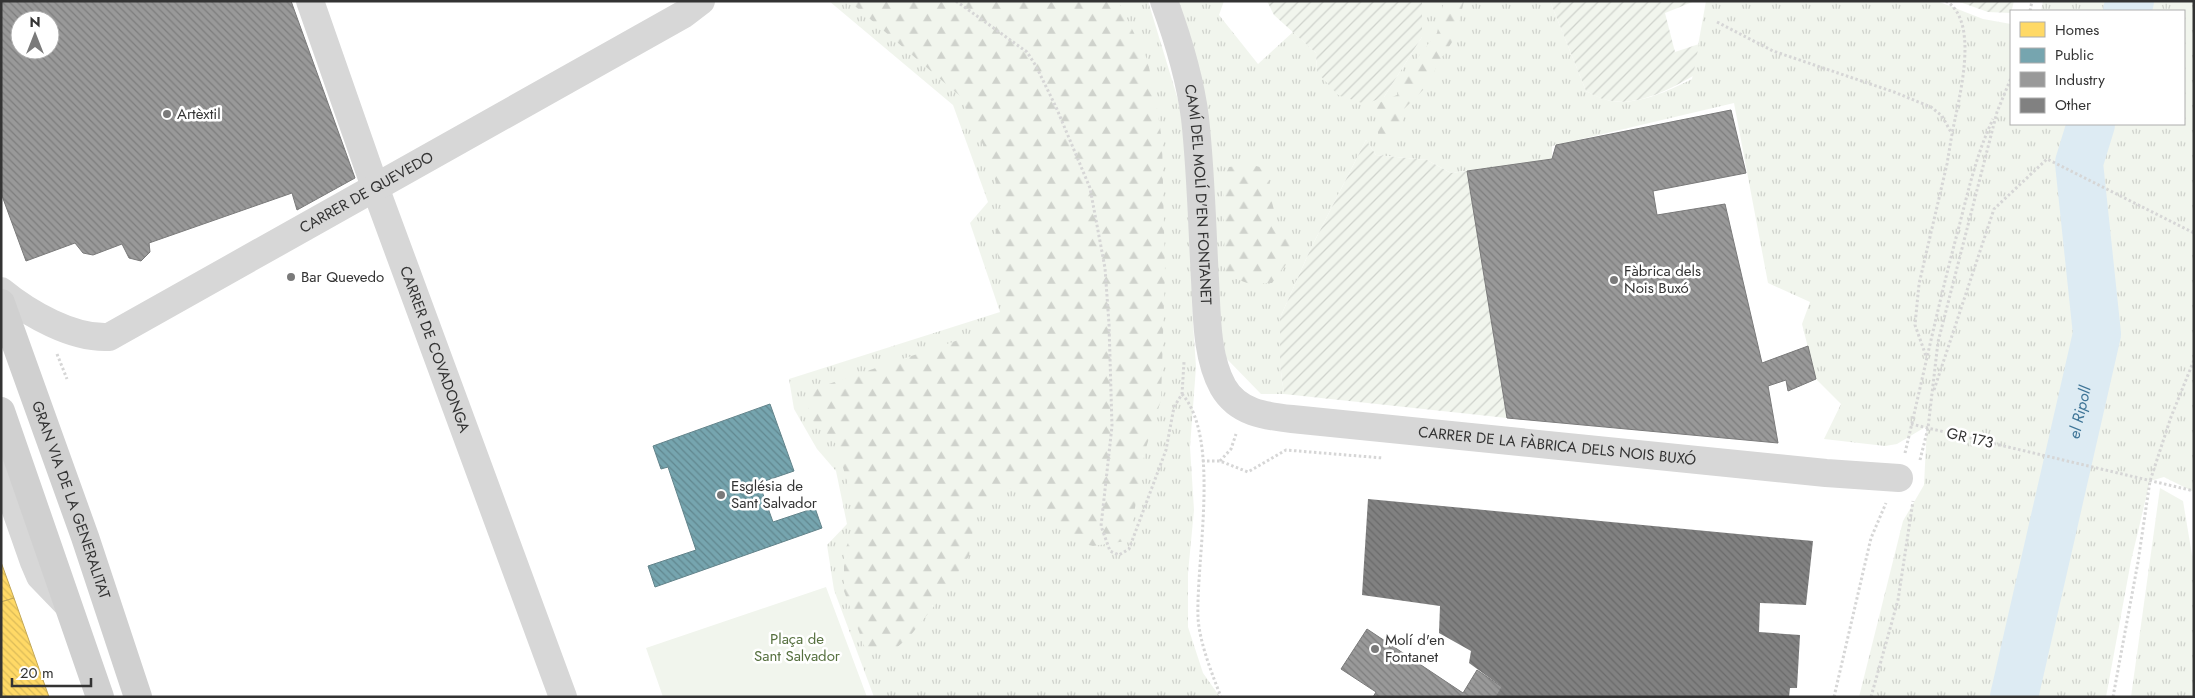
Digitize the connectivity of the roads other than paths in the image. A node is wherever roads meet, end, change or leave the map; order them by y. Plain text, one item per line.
1 (310, 1) edge
2 (701, 1) edge
3 (1164, 1) edge
4 (375, 187) junction
5 (7, 307) edge
6 (1224, 389) joint
7 (1, 411) edge
8 (1, 468) edge
9 (1910, 481) road end
10 (66, 604) junction
11 (100, 697) edge
12 (138, 697) edge
13 (563, 697) edge

1 - 4 street, CARRER DE COVADONGA
2 - 4 street, CARRER DE QUEVEDO
3 - 6 street, CAMÍ DEL MOLÍ D'EN FONTANET
4 - 5 street, CARRER DE QUEVEDO
4 - 13 street, CARRER DE COVADONGA
5 - 12 street, GRAN VIA DE LA GENERALITAT
6 - 9 street, CARRER DE LA FÀBRICA DELS NOIS BUXÓ
7 - 10 street
8 - 10 street
10 - 11 street

